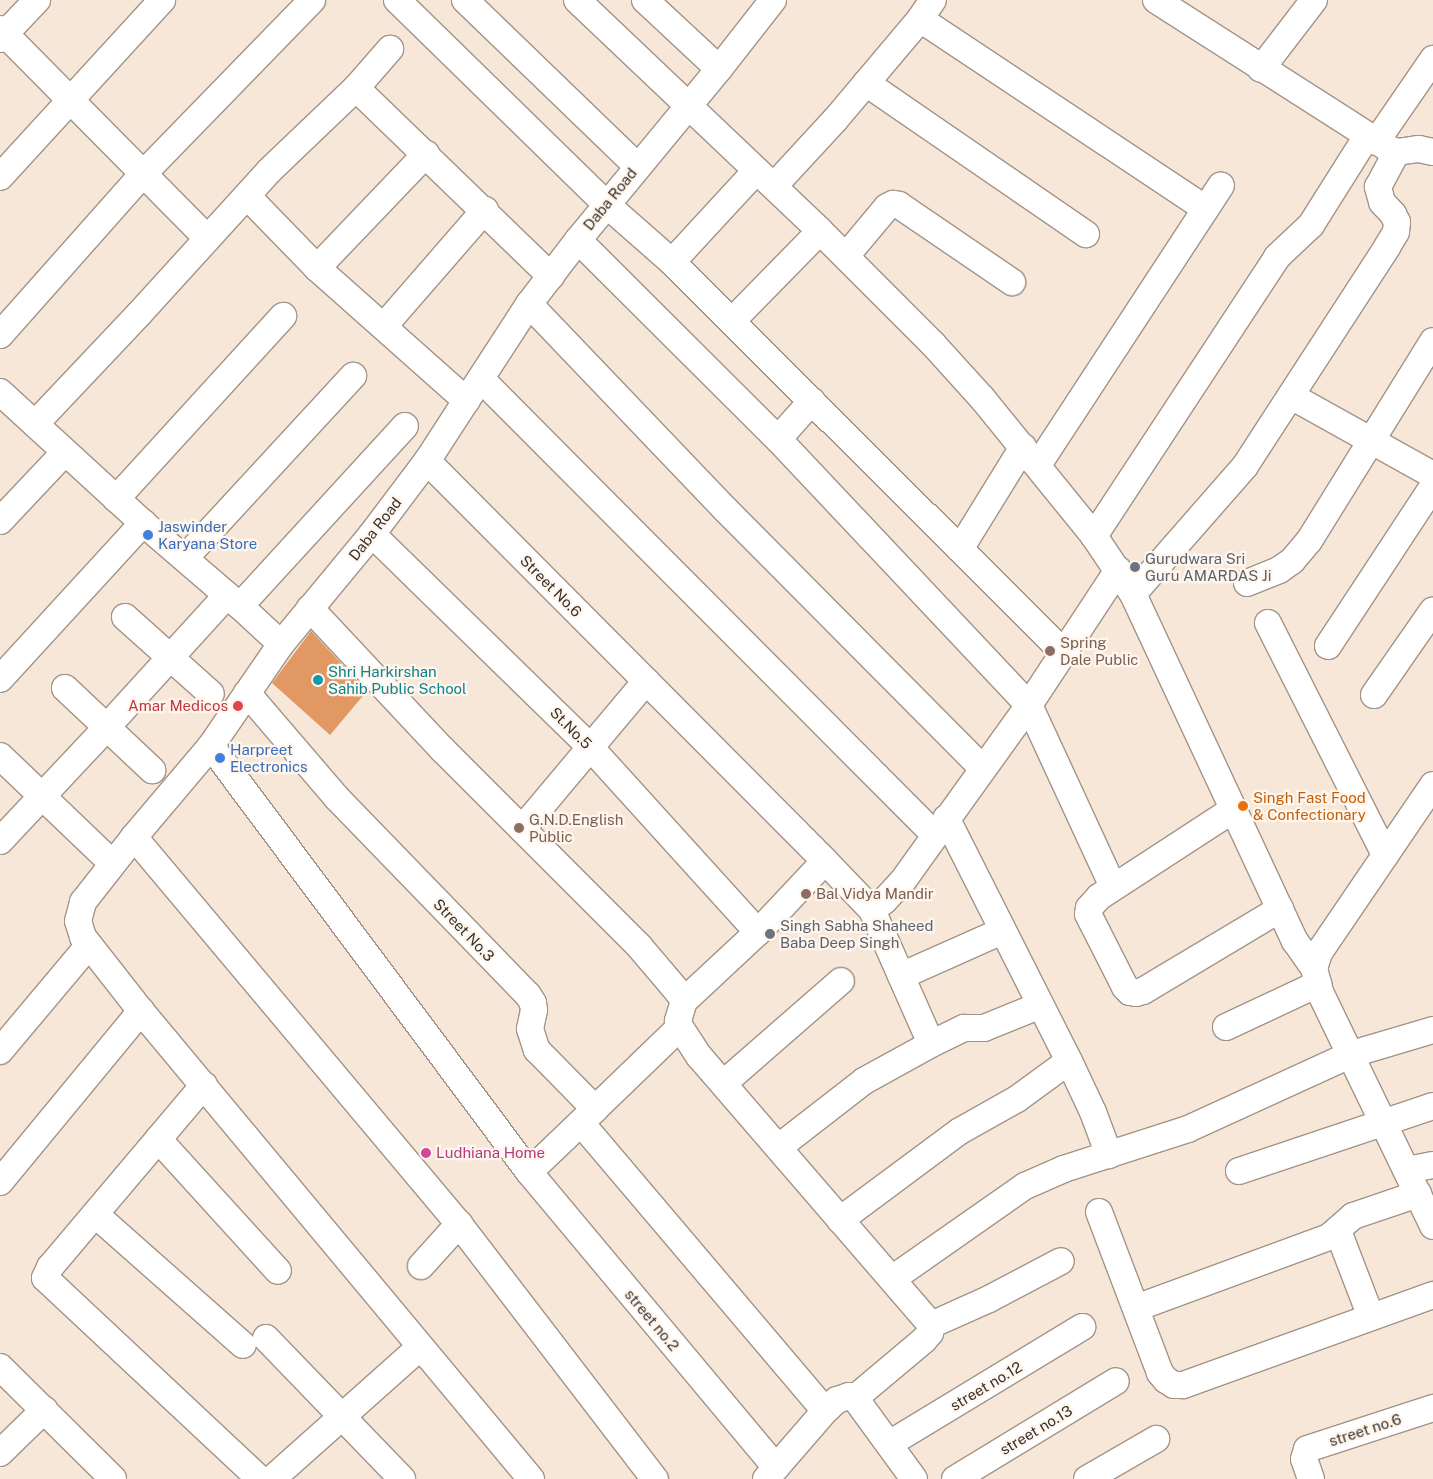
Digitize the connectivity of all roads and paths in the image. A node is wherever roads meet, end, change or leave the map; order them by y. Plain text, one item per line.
1 (36, 0) edge
2 (162, 0) edge
3 (312, 0) edge
4 (396, 0) edge
5 (465, 0) edge
6 (577, 0) edge
7 (645, 0) edge
8 (773, 0) edge
9 (1156, 0) edge
10 (1314, 0) edge
11 (926, 9) edge
12 (2, 34) edge
13 (390, 49) dead end
14 (1433, 59) edge
15 (719, 69) junction
16 (1261, 69) junction
17 (866, 83) junction
18 (356, 88) junction
19 (71, 100) junction
20 (688, 106) junction
21 (1380, 143) junction
22 (1433, 152) edge
23 (426, 154) junction
24 (637, 166) junction
25 (144, 173) junction
26 (0, 177) edge
27 (765, 178) junction
28 (1222, 185) dead end
29 (247, 196) junction
30 (606, 204) junction
31 (1206, 209) junction
32 (485, 210) junction
33 (820, 231) junction
34 (1086, 234) dead end
35 (207, 238) junction
36 (578, 240) junction
37 (846, 256) junction
38 (672, 262) junction
39 (317, 268) junction
40 (551, 276) junction
41 (1012, 282) dead end
42 (529, 304) junction
43 (283, 316) dead end
44 (732, 321) junction
45 (384, 326) junction
46 (0, 335) edge
47 (1433, 341) edge
48 (353, 376) dead end
49 (481, 379) junction
50 (0, 392) edge
51 (1291, 396) junction
52 (467, 401) junction
53 (812, 402) junction
54 (35, 424) junction
55 (405, 426) dead end
56 (778, 439) junction
57 (1372, 441) junction
58 (64, 453) junction
59 (1030, 456) junction
60 (426, 461) junction
61 (1433, 475) edge
62 (1433, 486) edge
63 (116, 499) junction
64 (0, 521) edge
65 (143, 523) junction
66 (372, 534) junction
67 (1094, 536) junction
68 (960, 549) junction
69 (185, 558) junction
70 (1118, 570) junction
71 (1247, 583) dead end
72 (1133, 594) junction
73 (233, 600) junction
74 (310, 608) junction
75 (1433, 610) edge
76 (125, 617) dead end
77 (1268, 624) dead end
78 (281, 644) junction
79 (1328, 646) dead end
80 (1064, 653) junction
81 (169, 656) junction
82 (0, 679) edge
83 (646, 681) junction
84 (65, 688) dead end
85 (248, 693) junction
86 (211, 694) dead end
87 (1374, 695) dead end
88 (1029, 705) junction
89 (107, 727) junction
90 (211, 746) junction
91 (590, 746) junction
92 (0, 756) edge
93 (983, 769) junction
94 (152, 770) dead end
95 (1433, 785) edge
96 (41, 797) junction
97 (1234, 809) junction
98 (940, 827) junction
99 (522, 829) junction
100 (134, 837) junction
101 (0, 841) edge
102 (1385, 855) junction
103 (825, 861) junction
104 (112, 863) junction
105 (1113, 887) junction
106 (1280, 909) junction
107 (872, 910) junction
108 (1002, 931) junction
109 (758, 932) junction
110 (89, 945) junction
111 (901, 976) junction
112 (1316, 976) junction
113 (841, 981) dead end
114 (684, 1002) junction
115 (1041, 1004) junction
116 (141, 1011) junction
117 (680, 1027) junction
118 (1226, 1027) dead end
119 (1433, 1030) edge
120 (931, 1044) junction
121 (0, 1051) edge
122 (1352, 1054) junction
123 (1069, 1061) junction
124 (724, 1083) junction
125 (204, 1085) junction
126 (1433, 1106) edge
127 (588, 1116) junction
128 (1384, 1122) junction
129 (158, 1139) junction
130 (779, 1147) junction
131 (1108, 1155) junction
132 (1433, 1165) edge
133 (1407, 1170) junction
134 (1239, 1171) dead end
135 (529, 1172) junction
136 (0, 1182) edge
137 (1418, 1194) junction
138 (1099, 1212) dead end
139 (96, 1214) junction
140 (840, 1220) junction
141 (459, 1224) junction
142 (1433, 1226) edge
143 (1338, 1231) junction
144 (1061, 1261) dead end
145 (421, 1266) dead end
146 (278, 1271) dead end
147 (892, 1278) junction
148 (1433, 1295) edge
149 (1136, 1308) junction
150 (1371, 1317) junction
151 (931, 1325) junction
152 (1082, 1328) dead end
153 (420, 1347) junction
154 (0, 1367) edge
155 (1116, 1381) dead end
156 (855, 1398) junction
157 (1433, 1408) edge
158 (44, 1410) junction
159 (825, 1411) junction
160 (342, 1415) junction
161 (1156, 1439) dead end
162 (889, 1444) junction
163 (0, 1453) edge
164 (1307, 1469) edge
165 (771, 1473) edge
166 (113, 1479) edge
167 (260, 1479) edge
168 (272, 1479) edge
169 (402, 1479) edge
170 (531, 1479) edge
171 (655, 1479) edge
172 (914, 1479) edge
173 (955, 1479) edge
174 (1087, 1479) edge

1 - 12 street
2 - 19 street
3 - 25 street
4 - 30 street
5 - 24 street
6 - 20 street
7 - 15 street
8 - 15 street, Daba Road
9 - 16 street
10 - 16 street
11 - 17 street
11 - 31 street
12 - 19 street
13 - 18 street
14 - 21 street
15 - 20 street, Daba Road
16 - 21 street
17 - 27 street
17 - 34 street
18 - 23 street
18 - 29 street
19 - 25 street
19 - 26 street
20 - 24 street, Daba Road
20 - 27 street
21 - 22 street
21 - 51 street
21 - 67 street
23 - 32 street
23 - 39 street
24 - 30 street, Daba Road
25 - 35 street
25 - 46 street
27 - 33 street
27 - 38 street
28 - 31 street
29 - 35 street
29 - 39 street
30 - 36 street, Daba Road
30 - 38 street
31 - 59 street
32 - 40 street
32 - 45 street
33 - 37 street
33 - 44 street
35 - 54 street
36 - 40 street, Daba Road
36 - 56 street
37 - 41 street
37 - 59 street
38 - 44 street
39 - 45 street
40 - 42 street, Daba Road
42 - 49 street, Daba Road
42 - 93 street
43 - 63 street
44 - 53 street
45 - 52 street
47 - 57 street
48 - 69 street
49 - 52 street, Daba Road
49 - 98 street
50 - 54 street
51 - 57 street
51 - 72 street
52 - 60 street, Daba Road
53 - 56 street
53 - 68 street
54 - 58 street
55 - 73 street
56 - 88 street
57 - 61 street
57 - 71 street
58 - 63 street
58 - 64 street
59 - 67 street
59 - 68 street
60 - 66 street, Daba Road
60 - 83 street, Street No.6
62 - 79 street
63 - 65 street
65 - 69 street
65 - 82 street
66 - 74 street, Daba Road
66 - 91 street, St.No.5
67 - 70 street
68 - 80 street
69 - 73 street
70 - 72 street
70 - 80 street
72 - 97 street
73 - 78 street
73 - 81 street
74 - 78 street, Daba Road
74 - 99 street
75 - 87 street
76 - 81 street
77 - 102 street
78 - 85 street, Daba Road
80 - 88 street
81 - 86 street
81 - 89 street
83 - 91 street
83 - 103 street, Street No.6
84 - 89 street
85 - 90 street, Daba Road
85 - 127 street, Street No.3
88 - 93 street
88 - 105 street
89 - 94 street
89 - 96 street
90 - 100 street, Daba Road
90 - 135 street, street no.2
91 - 99 street
91 - 109 street, St.No.5
92 - 96 street
93 - 98 street
95 - 102 street
96 - 101 street
96 - 104 street
97 - 105 street
97 - 106 street
98 - 107 street
98 - 108 street
99 - 114 street
100 - 104 street, Daba Road
100 - 141 street
102 - 112 street
103 - 107 street, Street No.6
103 - 109 street
104 - 110 street, Daba Road
105 - 106 street
106 - 112 street
107 - 111 street
108 - 111 street
108 - 115 street
109 - 114 street
110 - 116 street
110 - 121 street
111 - 120 street
112 - 118 street
112 - 122 street
113 - 124 street
114 - 117 street
115 - 120 street
115 - 123 street
116 - 125 street
116 - 136 street
117 - 124 street
117 - 127 street
119 - 122 street
120 - 130 street
122 - 128 street
122 - 131 street
123 - 131 street
123 - 140 street
124 - 130 street
125 - 129 street
125 - 153 street
126 - 128 street
127 - 135 street
127 - 159 street, Street No.3
128 - 133 street
128 - 134 street
129 - 139 street
129 - 146 street
130 - 140 street
131 - 147 street
132 - 133 street
133 - 137 street
135 - 165 street, street no.2
137 - 142 street
137 - 143 street
138 - 149 street
139 - 160 street
139 - 167 street
140 - 147 street
141 - 145 street
141 - 171 street
143 - 149 street
143 - 150 street
144 - 151 street
147 - 151 street
148 - 150 street
149 - 150 street
151 - 156 street
152 - 162 street, street no.12
153 - 160 street
153 - 170 street
154 - 158 street
155 - 173 street, street no.13
156 - 159 street
156 - 162 street
157 - 164 street, street no.6
158 - 163 street
158 - 166 street
159 - 165 street
160 - 168 street
160 - 169 street
161 - 174 street
162 - 172 street

